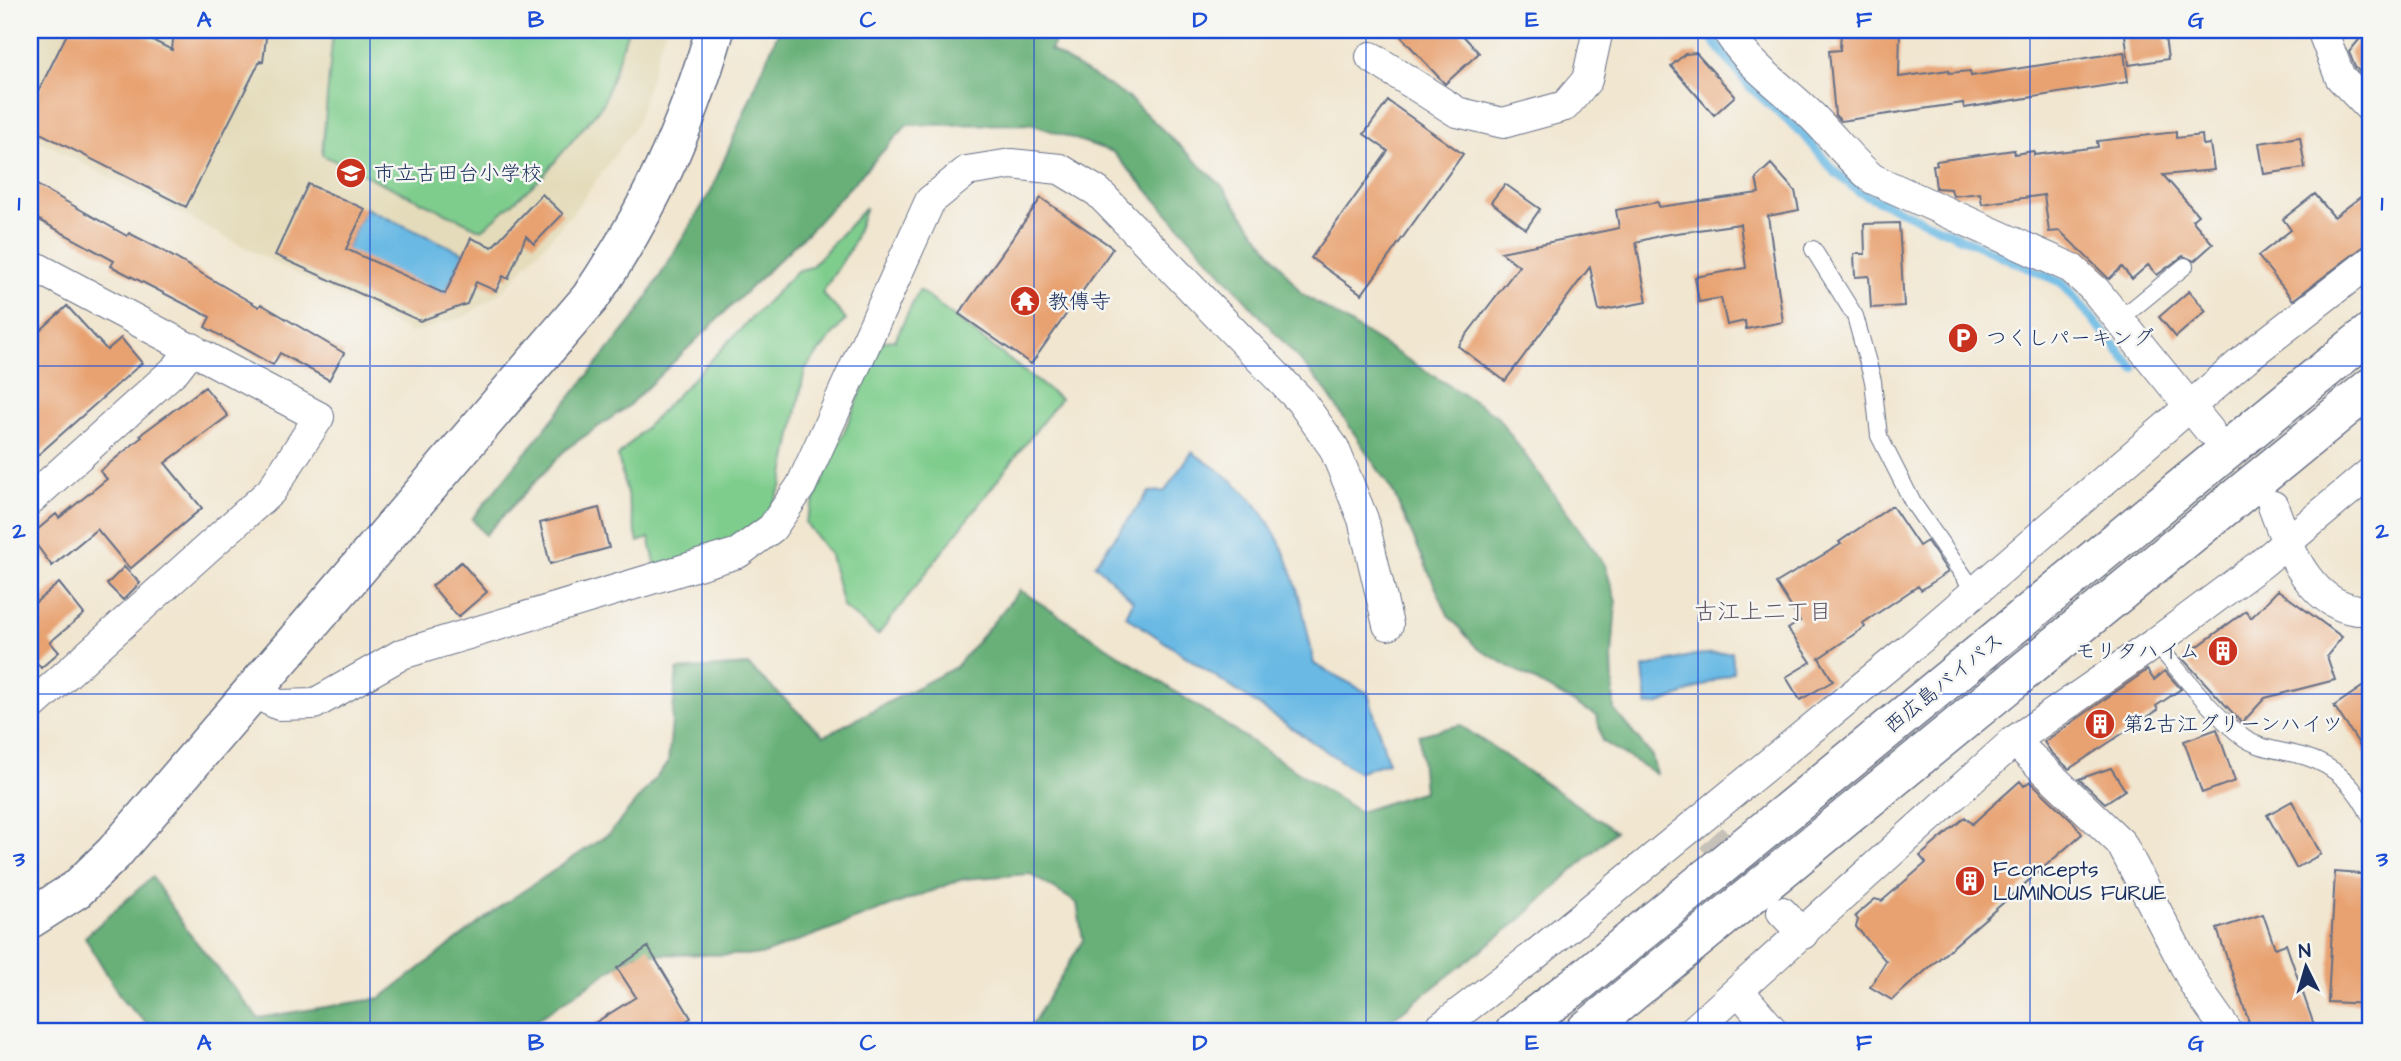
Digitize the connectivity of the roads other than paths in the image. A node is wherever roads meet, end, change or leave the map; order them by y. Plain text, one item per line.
1 (715, 30) edge
2 (1598, 30) edge
3 (1727, 30) edge
4 (2322, 30) edge
5 (1371, 57) dead end
6 (2371, 109) edge
7 (1813, 249) dead end
8 (2371, 261) edge
9 (2185, 266) dead end
10 (36, 277) edge
11 (2119, 320) junction
12 (2371, 332) edge
13 (192, 348) junction
14 (2371, 387) edge
15 (2190, 406) junction
16 (2210, 429) dead end
17 (2369, 478) edge
18 (30, 500) edge
19 (2273, 506) dead end
20 (2286, 543) junction
21 (1975, 592) junction
22 (2371, 610) edge
23 (1388, 625) dead end
24 (2155, 643) junction
25 (250, 691) junction
26 (30, 707) edge
27 (2014, 741) junction
28 (2371, 818) edge
29 (1782, 912) tunnel mouth
30 (30, 919) edge
31 (1803, 934) junction
32 (1740, 992) junction
33 (1436, 1031) edge
34 (1515, 1031) edge
35 (1585, 1031) edge
36 (1693, 1031) edge
37 (1773, 1031) edge
38 (2227, 1031) edge

1 - 25 main road
2 - 5 street
3 - 11 street
4 - 6 street
7 - 21 lane
8 - 15 street
9 - 11 lane
10 - 13 street
11 - 15 street
12 - 34 main road, 西広島バイパス
13 - 18 street
13 - 26 street
14 - 35 main road, 西広島バイパス
15 - 16 street
15 - 21 street
17 - 20 street
19 - 20 street
20 - 22 street
20 - 24 street
21 - 33 street
23 - 25 street
24 - 27 street
24 - 28 lane
25 - 30 main road
27 - 31 street
27 - 38 street
29 - 31 street
31 - 32 street
32 - 36 street
32 - 37 street

